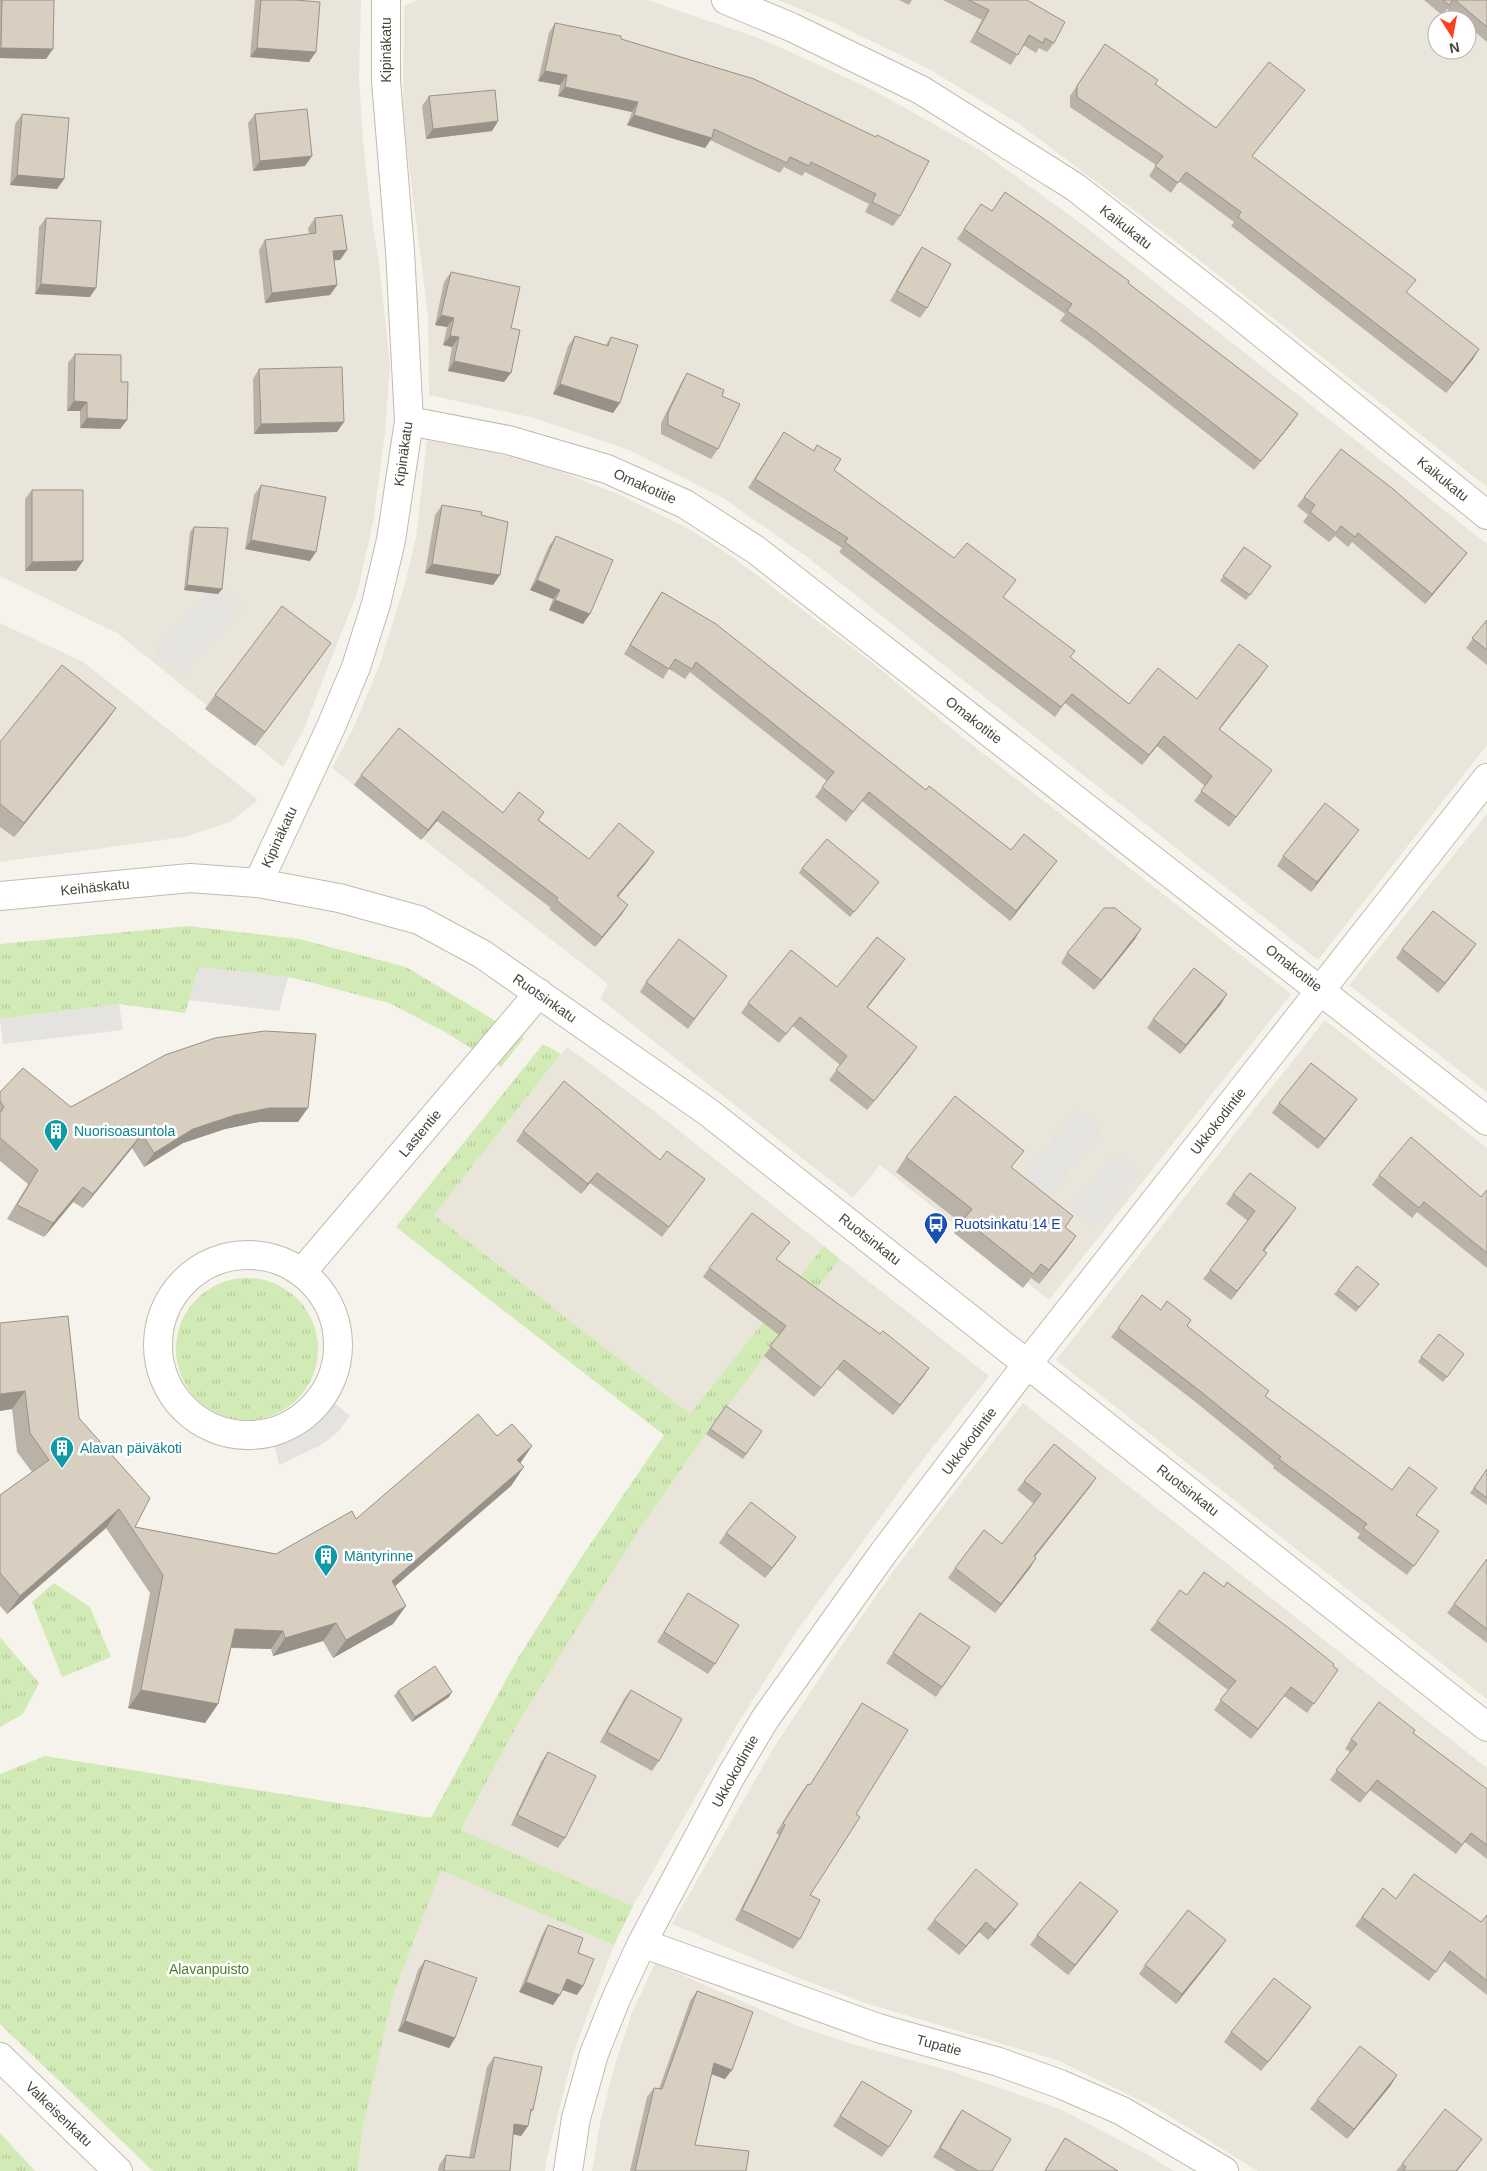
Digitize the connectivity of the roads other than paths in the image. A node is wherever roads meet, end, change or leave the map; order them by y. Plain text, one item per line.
1 (386, 0) edge
2 (726, 0) edge
3 (409, 421) junction
4 (1487, 515) edge
5 (1487, 778) edge
6 (190, 878) joint
7 (258, 883) junction
8 (0, 896) edge
9 (1321, 990) junction
10 (539, 993) junction
11 (1487, 1120) edge
12 (302, 1272) junction
13 (1028, 1363) junction
14 (1487, 1728) edge
15 (642, 1943) junction
16 (0, 2057) edge
17 (118, 2171) edge
18 (568, 2171) edge
19 (1224, 2171) edge

1 - 3 street, Kipinäkatu
2 - 4 street, Kaikukatu
3 - 7 street, Kipinäkatu
3 - 9 street, Omakotitie
5 - 9 street, Ukkokodintie
6 - 7 street, Ruotsinkatu
6 - 8 street, Keihäskatu
7 - 10 street, Ruotsinkatu
9 - 11 street, Omakotitie
9 - 13 street, Ukkokodintie
10 - 12 street, Lastentie
10 - 13 street, Ruotsinkatu
12 - 12 street
13 - 14 street, Ruotsinkatu
13 - 15 street, Ukkokodintie
15 - 18 street, Ukkokodintie
15 - 19 street, Tupatie
16 - 17 street, Valkeisenkatu

